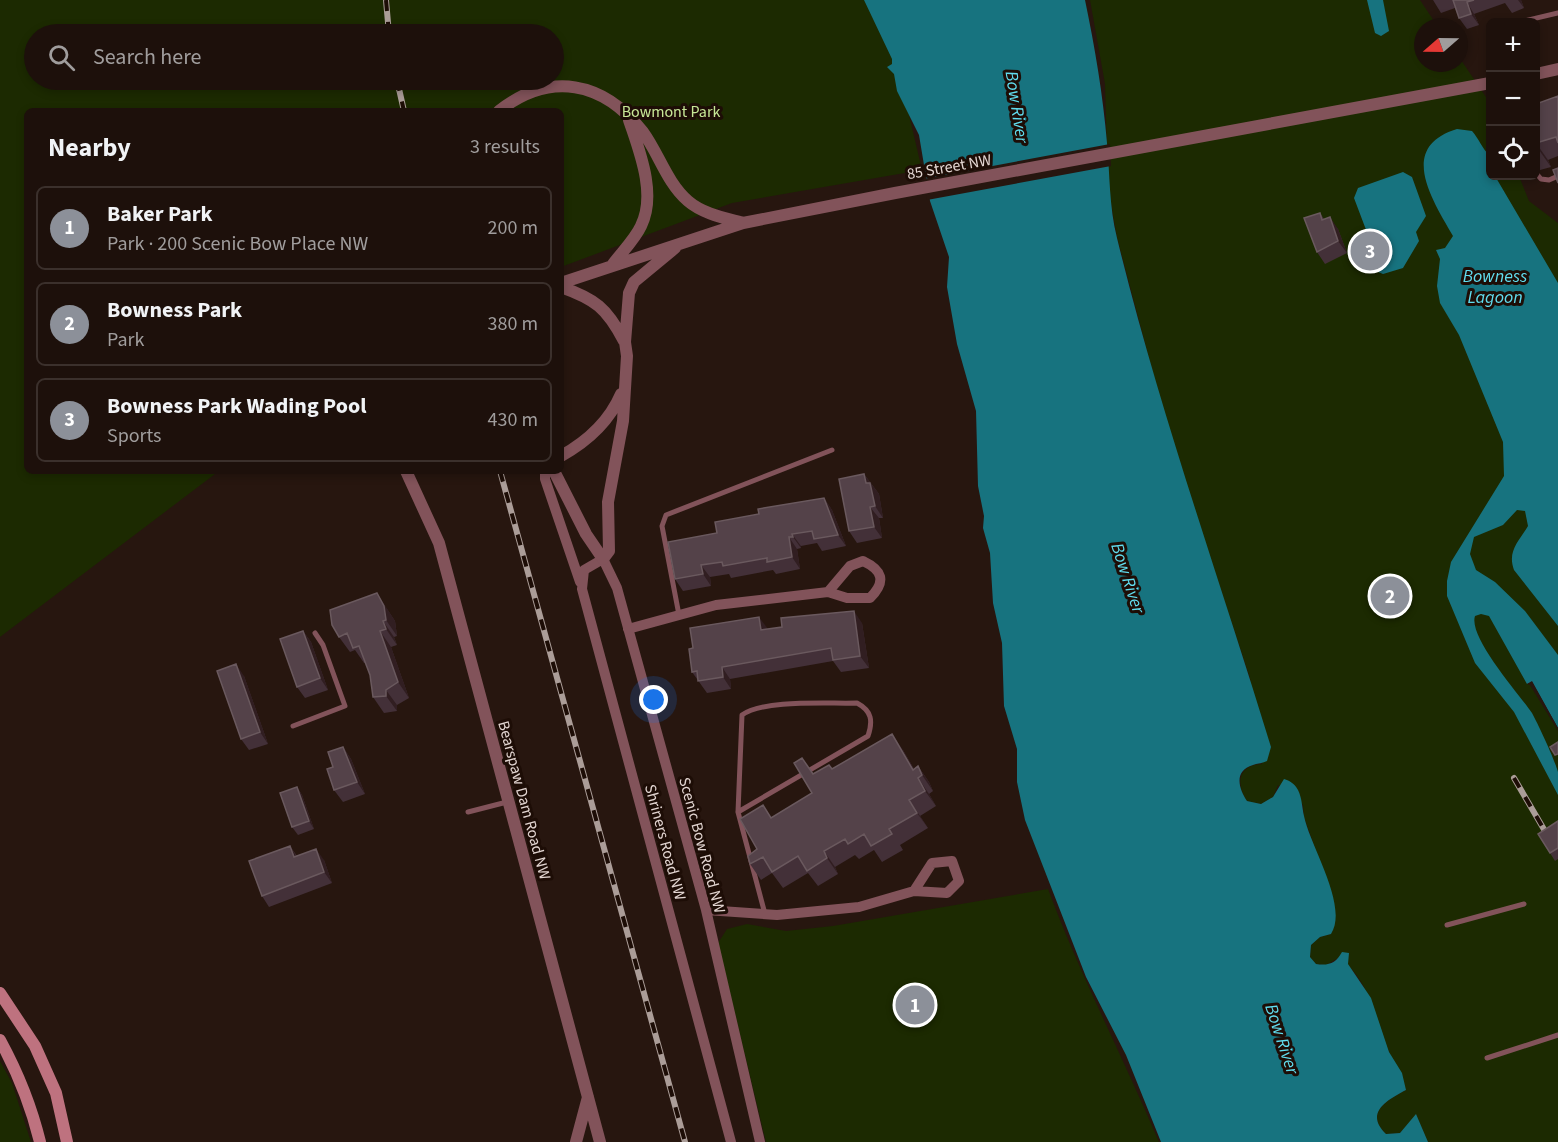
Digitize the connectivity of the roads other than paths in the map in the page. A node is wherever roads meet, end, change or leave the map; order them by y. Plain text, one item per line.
1 (1558, 14) edge
2 (1539, 18) edge
3 (1558, 69) edge
4 (1540, 73) edge
5 (1486, 83) edge
6 (564, 87) edge
7 (539, 90) edge
8 (504, 108) edge
9 (627, 116) junction
10 (1558, 176) edge
11 (1540, 178) edge
12 (743, 223) junction
13 (680, 243) junction
14 (613, 264) junction
15 (564, 284) edge
16 (564, 286) edge
17 (625, 342) junction
18 (624, 386) junction
19 (832, 450) dead end
20 (564, 454) edge
21 (407, 474) edge
22 (545, 474) edge
23 (556, 474) edge
24 (603, 559) junction
25 (582, 589) junction
26 (828, 592) junction
27 (679, 615) junction
28 (628, 628) junction
29 (315, 633) dead end
30 (292, 726) dead end
31 (508, 801) junction
32 (468, 812) dead end
33 (738, 812) junction
34 (914, 891) dead end
35 (1524, 904) dead end
36 (706, 910) junction
37 (765, 914) junction
38 (1447, 925) dead end
39 (0, 993) edge
40 (1558, 1035) edge
41 (0, 1040) edge
42 (1487, 1058) dead end
43 (588, 1096) junction
44 (40, 1142) edge
45 (67, 1142) edge
46 (576, 1142) edge
47 (600, 1142) edge
48 (731, 1142) edge
49 (760, 1142) edge

1 - 2 lane
3 - 4 street
5 - 12 street, 85 Street NW
6 - 9 street
7 - 8 street
9 - 12 street
9 - 14 street
10 - 11 lane
12 - 13 street, 85 Street NW
13 - 14 street, 85 Street NW
13 - 17 street
14 - 15 street, 85 Street NW
16 - 17 street
17 - 18 street
18 - 20 street
18 - 24 street
19 - 27 lane
21 - 31 street, Bearspaw Dam Road NW
22 - 25 street, Shriners Road NW
23 - 24 street
24 - 25 street
24 - 28 street, Scenic Bow Road NW
25 - 48 street, Shriners Road NW
26 - 26 street
26 - 27 street
27 - 28 street
28 - 36 street, Scenic Bow Road NW
29 - 30 lane
31 - 32 lane
31 - 43 street, Bearspaw Dam Road NW
33 - 33 lane
33 - 37 lane
34 - 37 street
35 - 38 lane
36 - 37 street
36 - 49 street, Scenic Bow Road NW
39 - 45 main road
40 - 42 lane
41 - 44 main road
43 - 46 street
43 - 47 street, Bearspaw Dam Road NW

